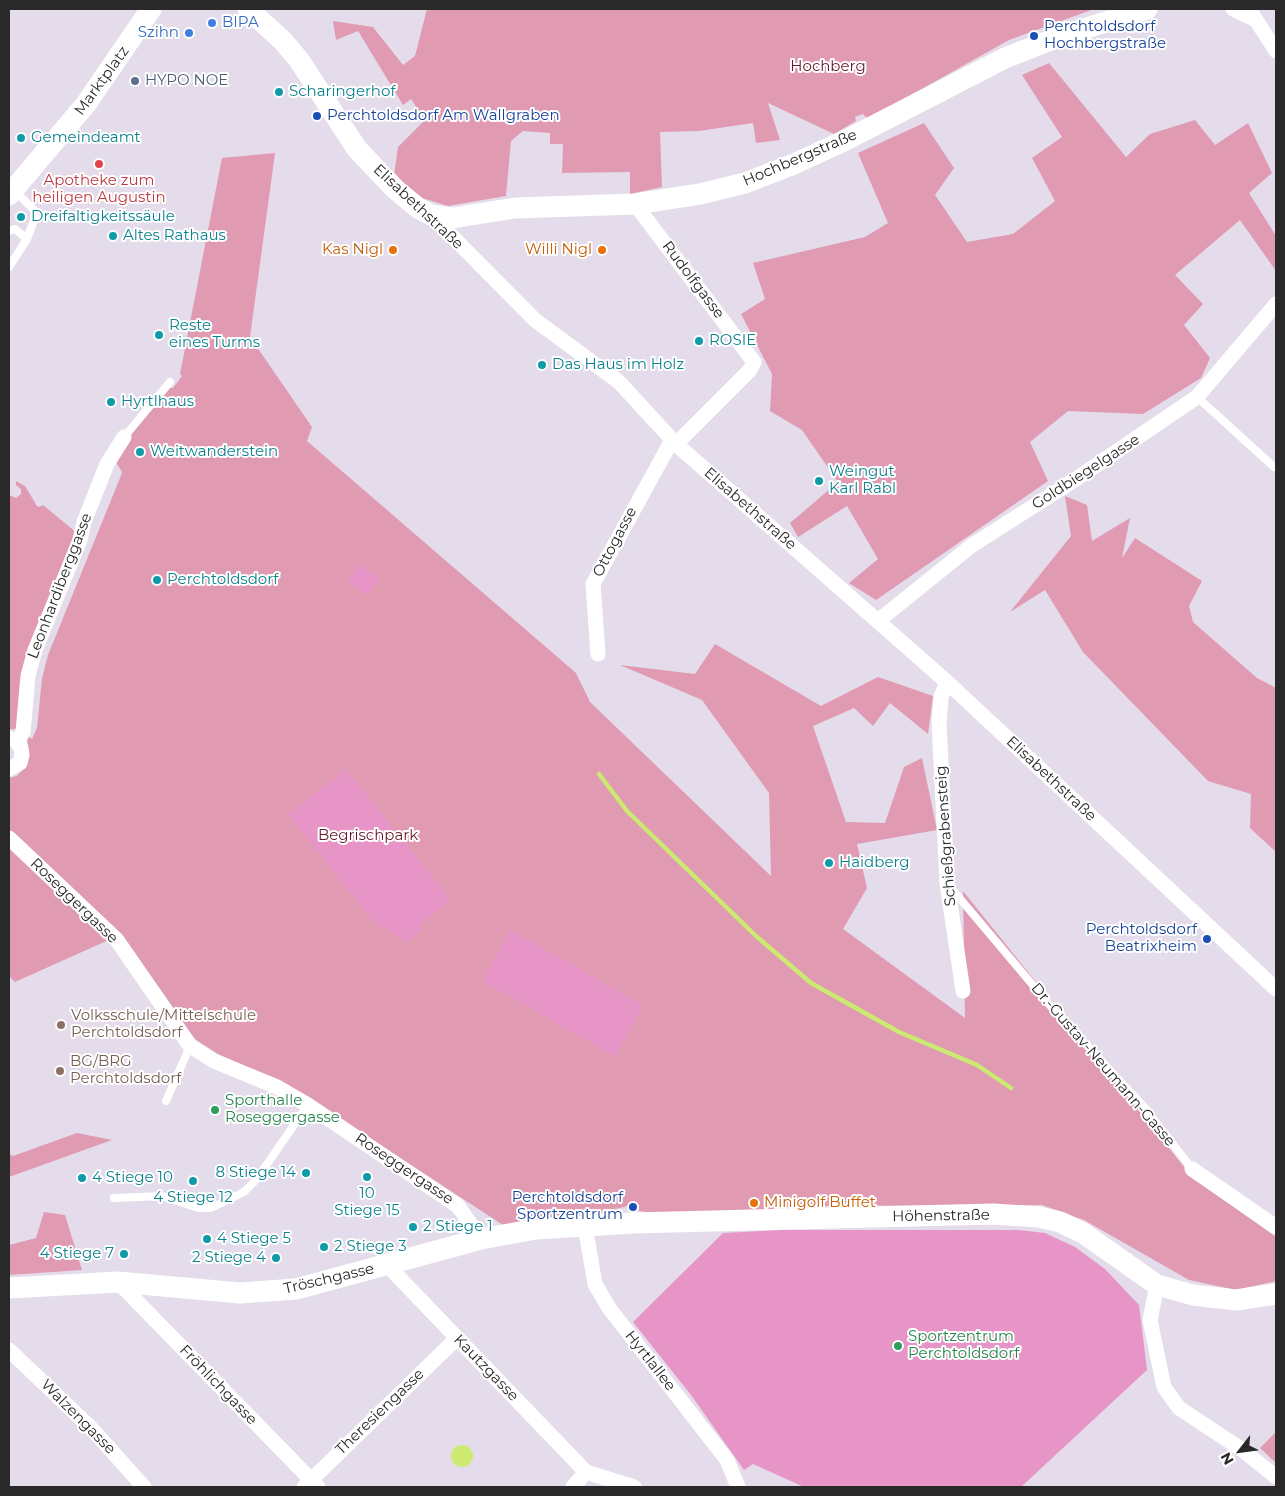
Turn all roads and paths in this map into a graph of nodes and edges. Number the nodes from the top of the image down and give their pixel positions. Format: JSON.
{"nodes":[{"id":1,"x":151,"y":9,"type":"edge"},
{"id":2,"x":248,"y":9,"type":"edge"},
{"id":3,"x":1146,"y":9,"type":"edge"},
{"id":4,"x":1233,"y":9,"type":"edge"},
{"id":5,"x":1253,"y":14,"type":"edge"},
{"id":6,"x":1272,"y":34,"type":"edge"},
{"id":7,"x":1276,"y":51,"type":"edge"},
{"id":8,"x":11,"y":193,"type":"edge"},
{"id":9,"x":635,"y":204,"type":"junction"},
{"id":10,"x":431,"y":215,"type":"junction"},
{"id":11,"x":9,"y":231,"type":"edge"},
{"id":12,"x":27,"y":239,"type":"junction"},
{"id":13,"x":9,"y":267,"type":"edge"},
{"id":14,"x":1276,"y":304,"type":"edge"},
{"id":15,"x":170,"y":382,"type":"dead end"},
{"id":16,"x":1197,"y":397,"type":"junction"},
{"id":17,"x":124,"y":437,"type":"joint"},
{"id":18,"x":674,"y":442,"type":"junction"},
{"id":19,"x":1274,"y":467,"type":"dead end"},
{"id":20,"x":878,"y":621,"type":"junction"},
{"id":21,"x":598,"y":654,"type":"dead end"},
{"id":22,"x":947,"y":682,"type":"junction"},
{"id":23,"x":13,"y":740,"type":"edge"},
{"id":24,"x":9,"y":769,"type":"edge"},
{"id":25,"x":9,"y":838,"type":"edge"},
{"id":26,"x":947,"y":883,"type":"junction"},
{"id":27,"x":1276,"y":989,"type":"edge"},
{"id":28,"x":963,"y":991,"type":"dead end"},
{"id":29,"x":190,"y":1046,"type":"junction"},
{"id":30,"x":166,"y":1101,"type":"dead end"},
{"id":31,"x":308,"y":1104,"type":"junction"},
{"id":32,"x":1192,"y":1169,"type":"joint"},
{"id":33,"x":114,"y":1198,"type":"dead end"},
{"id":34,"x":585,"y":1226,"type":"junction"},
{"id":35,"x":1276,"y":1227,"type":"edge"},
{"id":36,"x":482,"y":1239,"type":"junction"},
{"id":37,"x":387,"y":1265,"type":"junction"},
{"id":38,"x":118,"y":1282,"type":"junction"},
{"id":39,"x":1157,"y":1285,"type":"junction"},
{"id":40,"x":9,"y":1288,"type":"edge"},
{"id":41,"x":1276,"y":1294,"type":"edge"},
{"id":42,"x":457,"y":1338,"type":"junction"},
{"id":43,"x":9,"y":1350,"type":"edge"},
{"id":44,"x":586,"y":1472,"type":"junction"},
{"id":45,"x":1276,"y":1477,"type":"edge"},
{"id":46,"x":311,"y":1485,"type":"edge"},
{"id":47,"x":144,"y":1487,"type":"edge"},
{"id":48,"x":573,"y":1487,"type":"edge"},
{"id":49,"x":634,"y":1487,"type":"edge"},
{"id":50,"x":738,"y":1487,"type":"edge"}],
"edges":[{"from":1,"to":8,"type":"street","name":"Marktplatz"},
{"from":2,"to":10,"type":"street","name":"Elisabethstraße"},
{"from":3,"to":9,"type":"street","name":"Hochbergstraße"},
{"from":4,"to":5,"type":"street"},
{"from":5,"to":6,"type":"street"},
{"from":6,"to":7,"type":"street"},
{"from":8,"to":12,"type":"lane"},
{"from":9,"to":10,"type":"street","name":"Hochbergstraße"},
{"from":9,"to":18,"type":"street","name":"Rudolfgasse"},
{"from":10,"to":18,"type":"street","name":"Elisabethstraße"},
{"from":11,"to":12,"type":"lane"},
{"from":12,"to":13,"type":"lane"},
{"from":14,"to":16,"type":"street","name":"Goldbiegelgasse"},
{"from":15,"to":17,"type":"lane"},
{"from":16,"to":19,"type":"lane"},
{"from":16,"to":20,"type":"street","name":"Goldbiegelgasse"},
{"from":17,"to":23,"type":"street","name":"Leonhardiberggasse"},
{"from":18,"to":20,"type":"street","name":"Elisabethstraße"},
{"from":18,"to":21,"type":"street","name":"Ottogasse"},
{"from":20,"to":22,"type":"street","name":"Elisabethstraße"},
{"from":22,"to":26,"type":"street","name":"Schießgrabensteig"},
{"from":22,"to":27,"type":"street","name":"Elisabethstraße"},
{"from":23,"to":24,"type":"street","name":"Leonhardiberggasse"},
{"from":25,"to":29,"type":"street","name":"Roseggergasse"},
{"from":26,"to":28,"type":"street","name":"Schießgrabensteig"},
{"from":26,"to":32,"type":"lane","name":"Dr.-Gustav-Neumann-Gasse"},
{"from":29,"to":30,"type":"lane"},
{"from":29,"to":31,"type":"street","name":"Roseggergasse"},
{"from":31,"to":33,"type":"lane"},
{"from":31,"to":36,"type":"street","name":"Roseggergasse"},
{"from":32,"to":35,"type":"street","name":"Dr.-Gustav-Neumann-Gasse"},
{"from":34,"to":36,"type":"street","name":"Tröschgasse"},
{"from":34,"to":39,"type":"street","name":"Höhenstraße"},
{"from":34,"to":50,"type":"street","name":"Hyrtlallee"},
{"from":36,"to":37,"type":"street","name":"Tröschgasse"},
{"from":37,"to":38,"type":"street","name":"Tröschgasse"},
{"from":37,"to":42,"type":"street","name":"Kautzgasse"},
{"from":38,"to":40,"type":"street","name":"Tröschgasse"},
{"from":38,"to":46,"type":"street","name":"Fröhlichgasse"},
{"from":39,"to":41,"type":"street","name":"Höhenstraße"},
{"from":39,"to":45,"type":"street"},
{"from":42,"to":44,"type":"street","name":"Kautzgasse"},
{"from":42,"to":46,"type":"street","name":"Theresiengasse"},
{"from":43,"to":47,"type":"street","name":"Walzengasse"},
{"from":44,"to":48,"type":"street"},
{"from":44,"to":49,"type":"street"}]}
